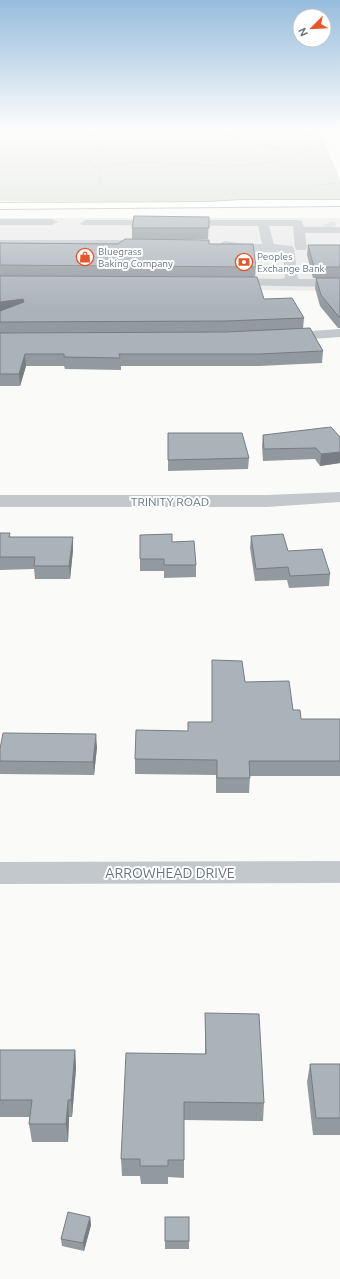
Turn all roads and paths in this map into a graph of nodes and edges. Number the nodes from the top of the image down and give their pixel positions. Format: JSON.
{"nodes":[{"id":1,"x":340,"y":203,"type":"edge"},
{"id":2,"x":0,"y":206,"type":"edge"},
{"id":3,"x":58,"y":206,"type":"junction"},
{"id":4,"x":91,"y":206,"type":"junction"},
{"id":5,"x":209,"y":206,"type":"junction"},
{"id":6,"x":340,"y":211,"type":"edge"},
{"id":7,"x":0,"y":222,"type":"edge"},
{"id":8,"x":52,"y":222,"type":"junction"},
{"id":9,"x":330,"y":222,"type":"edge"},
{"id":10,"x":116,"y":223,"type":"junction"},
{"id":11,"x":227,"y":223,"type":"junction"},
{"id":12,"x":263,"y":224,"type":"junction"},
{"id":13,"x":299,"y":227,"type":"junction"},
{"id":14,"x":0,"y":234,"type":"edge"},
{"id":15,"x":84,"y":234,"type":"junction"},
{"id":16,"x":47,"y":239,"type":"junction"},
{"id":17,"x":0,"y":243,"type":"edge"},
{"id":18,"x":115,"y":244,"type":"junction"},
{"id":19,"x":138,"y":244,"type":"edge"},
{"id":20,"x":215,"y":245,"type":"edge"},
{"id":21,"x":230,"y":245,"type":"junction"},
{"id":22,"x":269,"y":248,"type":"junction"},
{"id":23,"x":288,"y":248,"type":"junction"},
{"id":24,"x":218,"y":282,"type":"edge"},
{"id":25,"x":281,"y":283,"type":"junction"},
{"id":26,"x":340,"y":283,"type":"edge"},
{"id":27,"x":340,"y":333,"type":"edge"},
{"id":28,"x":267,"y":337,"type":"edge"},
{"id":29,"x":340,"y":497,"type":"edge"},
{"id":30,"x":0,"y":501,"type":"edge"},
{"id":31,"x":340,"y":872,"type":"edge"},
{"id":32,"x":0,"y":873,"type":"edge"}],
"edges":[{"from":1,"to":5,"type":"main road"},
{"from":2,"to":3,"type":"main road"},
{"from":3,"to":4,"type":"main road"},
{"from":3,"to":8,"type":"street"},
{"from":4,"to":5,"type":"main road"},
{"from":4,"to":15,"type":"street"},
{"from":5,"to":9,"type":"main road"},
{"from":6,"to":9,"type":"main road"},
{"from":7,"to":8,"type":"street"},
{"from":8,"to":16,"type":"street"},
{"from":9,"to":13,"type":"street"},
{"from":10,"to":11,"type":"street"},
{"from":10,"to":15,"type":"street"},
{"from":10,"to":18,"type":"street"},
{"from":11,"to":12,"type":"street"},
{"from":11,"to":21,"type":"street"},
{"from":12,"to":13,"type":"street"},
{"from":12,"to":22,"type":"street"},
{"from":13,"to":23,"type":"street"},
{"from":14,"to":16,"type":"street"},
{"from":15,"to":16,"type":"street"},
{"from":15,"to":18,"type":"street"},
{"from":16,"to":17,"type":"street"},
{"from":18,"to":19,"type":"street"},
{"from":20,"to":21,"type":"street"},
{"from":21,"to":22,"type":"street"},
{"from":22,"to":23,"type":"street"},
{"from":23,"to":25,"type":"street"},
{"from":24,"to":25,"type":"street"},
{"from":25,"to":26,"type":"street"},
{"from":27,"to":28,"type":"street"},
{"from":29,"to":30,"type":"street","name":"TRINITY ROAD"},
{"from":31,"to":32,"type":"street","name":"ARROWHEAD DRIVE"}]}
